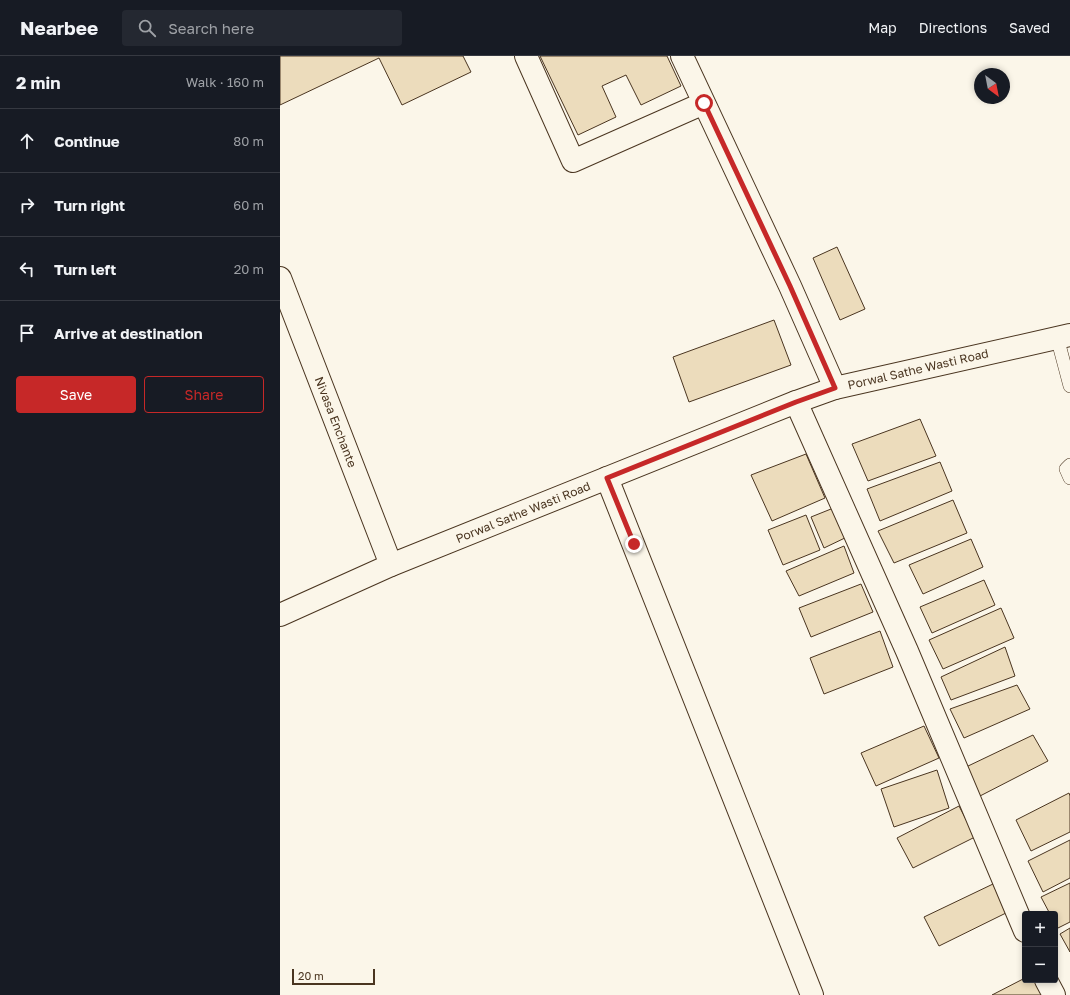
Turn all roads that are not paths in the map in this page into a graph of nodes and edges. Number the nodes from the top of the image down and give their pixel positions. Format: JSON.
{"nodes":[{"id":1,"x":526,"y":56,"type":"edge"},
{"id":2,"x":682,"y":56,"type":"edge"},
{"id":3,"x":704,"y":103,"type":"junction"},
{"id":4,"x":280,"y":278,"type":"edge"},
{"id":5,"x":1063,"y":336,"type":"edge"},
{"id":6,"x":1070,"y":386,"type":"edge"},
{"id":7,"x":835,"y":388,"type":"junction"},
{"id":8,"x":796,"y":402,"type":"junction"},
{"id":9,"x":1070,"y":465,"type":"edge"},
{"id":10,"x":607,"y":478,"type":"junction"},
{"id":11,"x":1070,"y":478,"type":"edge"},
{"id":12,"x":391,"y":565,"type":"junction"},
{"id":13,"x":280,"y":615,"type":"edge"},
{"id":14,"x":1022,"y":924,"type":"edge"},
{"id":15,"x":1048,"y":983,"type":"edge"},
{"id":16,"x":812,"y":995,"type":"edge"},
{"id":17,"x":1054,"y":995,"type":"edge"}],
"edges":[{"from":1,"to":3,"type":"street"},
{"from":2,"to":3,"type":"street"},
{"from":3,"to":7,"type":"street"},
{"from":4,"to":12,"type":"street","name":"Nivasa Enchante"},
{"from":5,"to":6,"type":"lane"},
{"from":5,"to":7,"type":"street","name":"Porwal Sathe Wasti Road"},
{"from":7,"to":8,"type":"street","name":"Porwal Sathe Wasti Road"},
{"from":8,"to":10,"type":"street","name":"Porwal Sathe Wasti Road"},
{"from":8,"to":14,"type":"street"},
{"from":9,"to":11,"type":"lane"},
{"from":10,"to":12,"type":"street","name":"Porwal Sathe Wasti Road"},
{"from":10,"to":16,"type":"street"},
{"from":12,"to":13,"type":"street","name":"Porwal Sathe Wasti Road"},
{"from":15,"to":17,"type":"street"}]}
